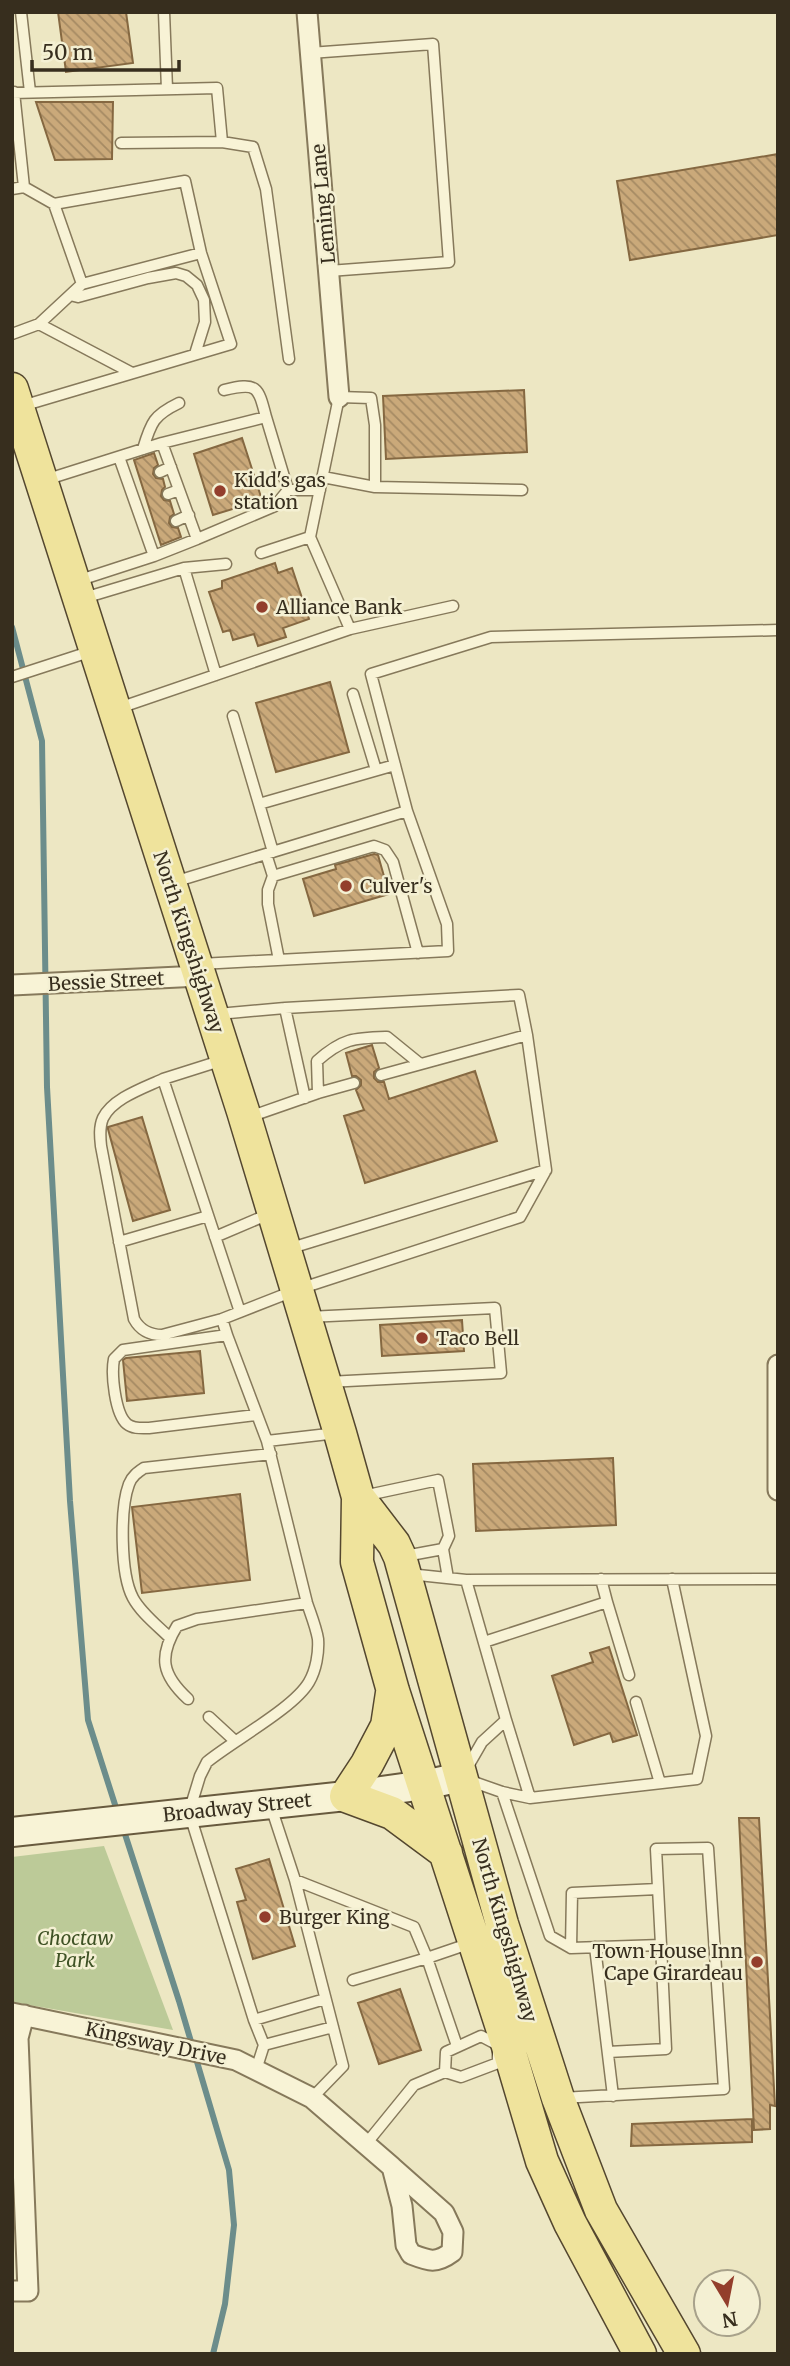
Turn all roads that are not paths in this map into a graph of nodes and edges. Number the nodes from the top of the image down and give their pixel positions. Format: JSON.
{"nodes":[{"id":1,"x":21,"y":12,"type":"edge"},
{"id":2,"x":164,"y":12,"type":"edge"},
{"id":3,"x":307,"y":12,"type":"edge"},
{"id":4,"x":310,"y":53,"type":"junction"},
{"id":5,"x":167,"y":89,"type":"junction"},
{"id":6,"x":13,"y":92,"type":"edge"},
{"id":7,"x":30,"y":92,"type":"junction"},
{"id":8,"x":222,"y":142,"type":"junction"},
{"id":9,"x":121,"y":144,"type":"dead end"},
{"id":10,"x":24,"y":187,"type":"junction"},
{"id":11,"x":12,"y":189,"type":"edge"},
{"id":12,"x":54,"y":204,"type":"junction"},
{"id":13,"x":201,"y":253,"type":"junction"},
{"id":14,"x":329,"y":271,"type":"junction"},
{"id":15,"x":82,"y":284,"type":"junction"},
{"id":16,"x":70,"y":295,"type":"junction"},
{"id":17,"x":39,"y":324,"type":"junction"},
{"id":18,"x":12,"y":334,"type":"edge"},
{"id":19,"x":195,"y":354,"type":"junction"},
{"id":20,"x":289,"y":359,"type":"dead end"},
{"id":21,"x":132,"y":373,"type":"junction"},
{"id":22,"x":224,"y":390,"type":"dead end"},
{"id":23,"x":339,"y":397,"type":"junction"},
{"id":24,"x":15,"y":398,"type":"edge"},
{"id":25,"x":179,"y":403,"type":"dead end"},
{"id":26,"x":266,"y":417,"type":"junction"},
{"id":27,"x":162,"y":443,"type":"junction"},
{"id":28,"x":143,"y":449,"type":"junction"},
{"id":29,"x":118,"y":457,"type":"junction"},
{"id":30,"x":29,"y":464,"type":"edge"},
{"id":31,"x":171,"y":467,"type":"junction"},
{"id":32,"x":160,"y":472,"type":"dead end"},
{"id":33,"x":323,"y":477,"type":"junction"},
{"id":34,"x":140,"y":479,"type":"dead end"},
{"id":35,"x":128,"y":483,"type":"junction"},
{"id":36,"x":375,"y":487,"type":"junction"},
{"id":37,"x":179,"y":490,"type":"junction"},
{"id":38,"x":288,"y":490,"type":"junction"},
{"id":39,"x":320,"y":490,"type":"junction"},
{"id":40,"x":522,"y":490,"type":"dead end"},
{"id":41,"x":168,"y":494,"type":"dead end"},
{"id":42,"x":147,"y":502,"type":"dead end"},
{"id":43,"x":136,"y":506,"type":"junction"},
{"id":44,"x":189,"y":515,"type":"junction"},
{"id":45,"x":176,"y":521,"type":"dead end"},
{"id":46,"x":310,"y":537,"type":"junction"},
{"id":47,"x":197,"y":539,"type":"junction"},
{"id":48,"x":261,"y":553,"type":"dead end"},
{"id":49,"x":154,"y":556,"type":"junction"},
{"id":50,"x":226,"y":564,"type":"dead end"},
{"id":51,"x":184,"y":568,"type":"junction"},
{"id":52,"x":77,"y":590,"type":"junction"},
{"id":53,"x":453,"y":606,"type":"dead end"},
{"id":54,"x":350,"y":629,"type":"junction"},
{"id":55,"x":778,"y":630,"type":"edge"},
{"id":56,"x":96,"y":649,"type":"junction"},
{"id":57,"x":216,"y":676,"type":"junction"},
{"id":58,"x":12,"y":677,"type":"edge"},
{"id":59,"x":353,"y":694,"type":"dead end"},
{"id":60,"x":115,"y":710,"type":"junction"},
{"id":61,"x":233,"y":716,"type":"dead end"},
{"id":62,"x":395,"y":765,"type":"junction"},
{"id":63,"x":376,"y":771,"type":"junction"},
{"id":64,"x":260,"y":803,"type":"junction"},
{"id":65,"x":407,"y":811,"type":"junction"},
{"id":66,"x":269,"y":853,"type":"junction"},
{"id":67,"x":273,"y":876,"type":"junction"},
{"id":68,"x":170,"y":883,"type":"junction"},
{"id":69,"x":418,"y":953,"type":"junction"},
{"id":70,"x":279,"y":960,"type":"junction"},
{"id":71,"x":198,"y":970,"type":"junction"},
{"id":72,"x":12,"y":985,"type":"edge"},
{"id":73,"x":285,"y":1008,"type":"junction"},
{"id":74,"x":212,"y":1015,"type":"junction"},
{"id":75,"x":527,"y":1035,"type":"junction"},
{"id":76,"x":226,"y":1059,"type":"junction"},
{"id":77,"x":419,"y":1063,"type":"junction"},
{"id":78,"x":381,"y":1075,"type":"dead end"},
{"id":79,"x":163,"y":1079,"type":"junction"},
{"id":80,"x":354,"y":1083,"type":"dead end"},
{"id":81,"x":318,"y":1093,"type":"junction"},
{"id":82,"x":304,"y":1098,"type":"junction"},
{"id":83,"x":245,"y":1119,"type":"junction"},
{"id":84,"x":546,"y":1170,"type":"junction"},
{"id":85,"x":272,"y":1213,"type":"junction"},
{"id":86,"x":208,"y":1216,"type":"junction"},
{"id":87,"x":215,"y":1237,"type":"junction"},
{"id":88,"x":119,"y":1242,"type":"junction"},
{"id":89,"x":284,"y":1251,"type":"junction"},
{"id":90,"x":300,"y":1303,"type":"junction"},
{"id":91,"x":240,"y":1312,"type":"junction"},
{"id":92,"x":222,"y":1319,"type":"junction"},
{"id":93,"x":228,"y":1335,"type":"junction"},
{"id":94,"x":778,"y":1365,"type":"edge"},
{"id":95,"x":324,"y":1382,"type":"junction"},
{"id":96,"x":256,"y":1415,"type":"junction"},
{"id":97,"x":340,"y":1433,"type":"junction"},
{"id":98,"x":267,"y":1441,"type":"junction"},
{"id":99,"x":271,"y":1454,"type":"junction"},
{"id":100,"x":778,"y":1490,"type":"edge"},
{"id":101,"x":358,"y":1497,"type":"junction"},
{"id":102,"x":443,"y":1549,"type":"junction"},
{"id":103,"x":402,"y":1565,"type":"junction"},
{"id":104,"x":448,"y":1578,"type":"junction"},
{"id":105,"x":601,"y":1579,"type":"junction"},
{"id":106,"x":672,"y":1579,"type":"junction"},
{"id":107,"x":778,"y":1579,"type":"edge"},
{"id":108,"x":466,"y":1580,"type":"junction"},
{"id":109,"x":607,"y":1602,"type":"junction"},
{"id":110,"x":307,"y":1603,"type":"junction"},
{"id":111,"x":170,"y":1638,"type":"junction"},
{"id":112,"x":484,"y":1642,"type":"junction"},
{"id":113,"x":629,"y":1675,"type":"dead end"},
{"id":114,"x":393,"y":1691,"type":"junction"},
{"id":115,"x":188,"y":1699,"type":"dead end"},
{"id":116,"x":636,"y":1702,"type":"dead end"},
{"id":117,"x":209,"y":1717,"type":"dead end"},
{"id":118,"x":506,"y":1720,"type":"junction"},
{"id":119,"x":235,"y":1741,"type":"junction"},
{"id":120,"x":461,"y":1777,"type":"junction"},
{"id":121,"x":660,"y":1783,"type":"junction"},
{"id":122,"x":424,"y":1785,"type":"junction"},
{"id":123,"x":502,"y":1793,"type":"junction"},
{"id":124,"x":346,"y":1796,"type":"junction"},
{"id":125,"x":530,"y":1798,"type":"junction"},
{"id":126,"x":270,"y":1804,"type":"junction"},
{"id":127,"x":177,"y":1813,"type":"junction"},
{"id":128,"x":12,"y":1832,"type":"edge"},
{"id":129,"x":446,"y":1853,"type":"junction"},
{"id":130,"x":295,"y":1880,"type":"junction"},
{"id":131,"x":658,"y":1889,"type":"junction"},
{"id":132,"x":474,"y":1941,"type":"junction"},
{"id":133,"x":661,"y":1945,"type":"junction"},
{"id":134,"x":595,"y":1947,"type":"junction"},
{"id":135,"x":571,"y":1948,"type":"junction"},
{"id":136,"x":427,"y":1958,"type":"junction"},
{"id":137,"x":353,"y":1980,"type":"dead end"},
{"id":138,"x":326,"y":1999,"type":"junction"},
{"id":139,"x":18,"y":2014,"type":"edge"},
{"id":140,"x":254,"y":2020,"type":"junction"},
{"id":141,"x":333,"y":2027,"type":"junction"},
{"id":142,"x":264,"y":2045,"type":"junction"},
{"id":143,"x":503,"y":2045,"type":"junction"},
{"id":144,"x":457,"y":2046,"type":"junction"},
{"id":145,"x":608,"y":2052,"type":"junction"},
{"id":146,"x":256,"y":2070,"type":"junction"},
{"id":147,"x":445,"y":2072,"type":"junction"},
{"id":148,"x":613,"y":2096,"type":"junction"},
{"id":149,"x":312,"y":2098,"type":"junction"},
{"id":150,"x":558,"y":2098,"type":"junction"},
{"id":151,"x":366,"y":2144,"type":"junction"},
{"id":152,"x":393,"y":2167,"type":"junction"},
{"id":153,"x":12,"y":2291,"type":"edge"},
{"id":154,"x":631,"y":2345,"type":"edge"},
{"id":155,"x":684,"y":2354,"type":"edge"}],
"edges":[{"from":1,"to":7,"type":"lane"},
{"from":2,"to":5,"type":"lane"},
{"from":3,"to":4,"type":"street","name":"Leming Lane"},
{"from":4,"to":14,"type":"street","name":"Leming Lane"},
{"from":4,"to":14,"type":"lane"},
{"from":5,"to":7,"type":"lane"},
{"from":5,"to":8,"type":"lane"},
{"from":6,"to":7,"type":"lane"},
{"from":6,"to":10,"type":"lane"},
{"from":8,"to":9,"type":"lane"},
{"from":8,"to":20,"type":"lane"},
{"from":10,"to":11,"type":"lane"},
{"from":10,"to":12,"type":"lane"},
{"from":12,"to":13,"type":"lane"},
{"from":12,"to":15,"type":"lane"},
{"from":13,"to":15,"type":"lane"},
{"from":13,"to":19,"type":"lane"},
{"from":14,"to":23,"type":"street","name":"Leming Lane"},
{"from":15,"to":16,"type":"lane"},
{"from":16,"to":17,"type":"lane"},
{"from":16,"to":19,"type":"lane"},
{"from":17,"to":18,"type":"lane"},
{"from":17,"to":21,"type":"lane"},
{"from":19,"to":21,"type":"lane"},
{"from":21,"to":24,"type":"lane"},
{"from":22,"to":26,"type":"lane"},
{"from":23,"to":33,"type":"lane"},
{"from":23,"to":36,"type":"lane"},
{"from":24,"to":30,"type":"main road","name":"North Kingshighway"},
{"from":25,"to":28,"type":"lane"},
{"from":26,"to":27,"type":"lane"},
{"from":26,"to":38,"type":"lane"},
{"from":27,"to":28,"type":"lane"},
{"from":27,"to":31,"type":"lane"},
{"from":28,"to":29,"type":"lane"},
{"from":29,"to":30,"type":"lane"},
{"from":29,"to":35,"type":"lane"},
{"from":30,"to":52,"type":"main road","name":"North Kingshighway"},
{"from":31,"to":32,"type":"lane"},
{"from":31,"to":37,"type":"lane"},
{"from":33,"to":36,"type":"lane"},
{"from":33,"to":39,"type":"lane"},
{"from":34,"to":35,"type":"lane"},
{"from":35,"to":43,"type":"lane"},
{"from":36,"to":40,"type":"lane"},
{"from":37,"to":41,"type":"lane"},
{"from":37,"to":44,"type":"lane"},
{"from":38,"to":39,"type":"lane"},
{"from":38,"to":47,"type":"lane"},
{"from":39,"to":46,"type":"lane"},
{"from":42,"to":43,"type":"lane"},
{"from":43,"to":49,"type":"lane"},
{"from":44,"to":45,"type":"lane"},
{"from":44,"to":47,"type":"lane"},
{"from":46,"to":48,"type":"lane"},
{"from":46,"to":54,"type":"lane"},
{"from":47,"to":49,"type":"lane"},
{"from":49,"to":52,"type":"lane"},
{"from":50,"to":51,"type":"lane"},
{"from":51,"to":52,"type":"lane"},
{"from":51,"to":57,"type":"lane"},
{"from":52,"to":56,"type":"main road","name":"North Kingshighway"},
{"from":53,"to":54,"type":"lane"},
{"from":54,"to":57,"type":"lane"},
{"from":55,"to":62,"type":"lane"},
{"from":56,"to":58,"type":"lane"},
{"from":56,"to":60,"type":"main road","name":"North Kingshighway"},
{"from":57,"to":60,"type":"lane"},
{"from":59,"to":63,"type":"lane"},
{"from":60,"to":68,"type":"main road","name":"North Kingshighway"},
{"from":61,"to":64,"type":"lane"},
{"from":62,"to":63,"type":"lane"},
{"from":62,"to":65,"type":"lane"},
{"from":63,"to":64,"type":"lane"},
{"from":64,"to":66,"type":"lane"},
{"from":65,"to":66,"type":"lane"},
{"from":65,"to":69,"type":"lane"},
{"from":66,"to":67,"type":"lane"},
{"from":66,"to":68,"type":"lane"},
{"from":67,"to":69,"type":"lane"},
{"from":67,"to":70,"type":"lane"},
{"from":68,"to":71,"type":"main road","name":"North Kingshighway"},
{"from":69,"to":70,"type":"lane"},
{"from":70,"to":71,"type":"lane"},
{"from":71,"to":72,"type":"street","name":"Bessie Street"},
{"from":71,"to":74,"type":"main road","name":"North Kingshighway"},
{"from":73,"to":74,"type":"lane"},
{"from":73,"to":75,"type":"lane"},
{"from":73,"to":82,"type":"lane"},
{"from":74,"to":76,"type":"main road","name":"North Kingshighway"},
{"from":75,"to":77,"type":"lane"},
{"from":75,"to":84,"type":"lane"},
{"from":76,"to":79,"type":"lane"},
{"from":76,"to":83,"type":"main road","name":"North Kingshighway"},
{"from":77,"to":78,"type":"lane"},
{"from":77,"to":81,"type":"lane"},
{"from":79,"to":86,"type":"lane"},
{"from":79,"to":88,"type":"lane"},
{"from":80,"to":81,"type":"lane"},
{"from":81,"to":82,"type":"lane"},
{"from":82,"to":83,"type":"lane"},
{"from":83,"to":85,"type":"main road","name":"North Kingshighway"},
{"from":84,"to":89,"type":"lane"},
{"from":84,"to":90,"type":"lane"},
{"from":85,"to":87,"type":"lane"},
{"from":85,"to":89,"type":"main road","name":"North Kingshighway"},
{"from":86,"to":87,"type":"lane"},
{"from":86,"to":88,"type":"lane"},
{"from":87,"to":91,"type":"lane"},
{"from":88,"to":92,"type":"lane"},
{"from":89,"to":90,"type":"main road","name":"North Kingshighway"},
{"from":90,"to":91,"type":"lane"},
{"from":90,"to":95,"type":"main road","name":"North Kingshighway"},
{"from":90,"to":95,"type":"lane"},
{"from":91,"to":92,"type":"lane"},
{"from":92,"to":93,"type":"lane"},
{"from":93,"to":96,"type":"lane"},
{"from":93,"to":96,"type":"lane"},
{"from":94,"to":100,"type":"street"},
{"from":95,"to":97,"type":"main road","name":"North Kingshighway"},
{"from":96,"to":98,"type":"lane"},
{"from":97,"to":98,"type":"lane"},
{"from":97,"to":101,"type":"main road","name":"North Kingshighway"},
{"from":98,"to":99,"type":"lane"},
{"from":99,"to":110,"type":"lane"},
{"from":99,"to":111,"type":"lane"},
{"from":101,"to":102,"type":"lane"},
{"from":101,"to":103,"type":"main road","name":"North Kingshighway"},
{"from":101,"to":114,"type":"main road","name":"North Kingshighway"},
{"from":102,"to":103,"type":"lane"},
{"from":102,"to":104,"type":"lane"},
{"from":103,"to":104,"type":"lane"},
{"from":103,"to":120,"type":"main road","name":"North Kingshighway"},
{"from":104,"to":108,"type":"lane"},
{"from":105,"to":106,"type":"lane"},
{"from":105,"to":108,"type":"lane"},
{"from":105,"to":109,"type":"lane"},
{"from":106,"to":107,"type":"lane"},
{"from":106,"to":121,"type":"lane"},
{"from":108,"to":112,"type":"lane"},
{"from":109,"to":112,"type":"lane"},
{"from":109,"to":113,"type":"lane"},
{"from":110,"to":111,"type":"lane"},
{"from":110,"to":119,"type":"lane"},
{"from":111,"to":115,"type":"lane"},
{"from":112,"to":118,"type":"lane"},
{"from":114,"to":122,"type":"main road","name":"North Kingshighway"},
{"from":114,"to":124,"type":"main road"},
{"from":116,"to":121,"type":"lane"},
{"from":117,"to":119,"type":"lane"},
{"from":118,"to":120,"type":"lane"},
{"from":118,"to":125,"type":"lane"},
{"from":119,"to":127,"type":"lane"},
{"from":120,"to":122,"type":"main road","name":"Broadway Street"},
{"from":120,"to":123,"type":"lane"},
{"from":120,"to":150,"type":"main road","name":"North Kingshighway"},
{"from":121,"to":125,"type":"lane"},
{"from":122,"to":124,"type":"main road","name":"Broadway Street"},
{"from":122,"to":129,"type":"main road","name":"North Kingshighway"},
{"from":123,"to":125,"type":"lane"},
{"from":123,"to":135,"type":"lane"},
{"from":124,"to":126,"type":"main road","name":"Broadway Street"},
{"from":124,"to":129,"type":"main road"},
{"from":126,"to":127,"type":"main road","name":"Broadway Street"},
{"from":126,"to":130,"type":"lane"},
{"from":127,"to":128,"type":"main road","name":"Broadway Street"},
{"from":127,"to":140,"type":"lane"},
{"from":129,"to":132,"type":"main road","name":"North Kingshighway"},
{"from":130,"to":136,"type":"lane"},
{"from":130,"to":138,"type":"lane"},
{"from":131,"to":133,"type":"lane"},
{"from":131,"to":135,"type":"lane"},
{"from":131,"to":148,"type":"lane"},
{"from":132,"to":136,"type":"lane"},
{"from":132,"to":143,"type":"main road","name":"North Kingshighway"},
{"from":133,"to":134,"type":"lane"},
{"from":133,"to":145,"type":"lane"},
{"from":134,"to":135,"type":"lane"},
{"from":134,"to":145,"type":"lane"},
{"from":136,"to":137,"type":"lane"},
{"from":136,"to":144,"type":"lane"},
{"from":138,"to":140,"type":"lane"},
{"from":138,"to":141,"type":"lane"},
{"from":139,"to":146,"type":"street","name":"Kingsway Drive"},
{"from":139,"to":153,"type":"street"},
{"from":140,"to":142,"type":"lane"},
{"from":141,"to":142,"type":"lane"},
{"from":141,"to":149,"type":"lane"},
{"from":142,"to":146,"type":"lane"},
{"from":143,"to":144,"type":"lane"},
{"from":143,"to":147,"type":"lane"},
{"from":143,"to":154,"type":"main road","name":"North Kingshighway"},
{"from":144,"to":147,"type":"lane"},
{"from":145,"to":148,"type":"lane"},
{"from":146,"to":149,"type":"street","name":"Kingsway Drive"},
{"from":147,"to":151,"type":"lane"},
{"from":148,"to":150,"type":"lane"},
{"from":149,"to":151,"type":"street","name":"Kingsway Drive"},
{"from":150,"to":155,"type":"main road","name":"North Kingshighway"},
{"from":151,"to":152,"type":"street","name":"Kingsway Drive"},
{"from":152,"to":152,"type":"street","name":"Kingsway Drive"}]}
